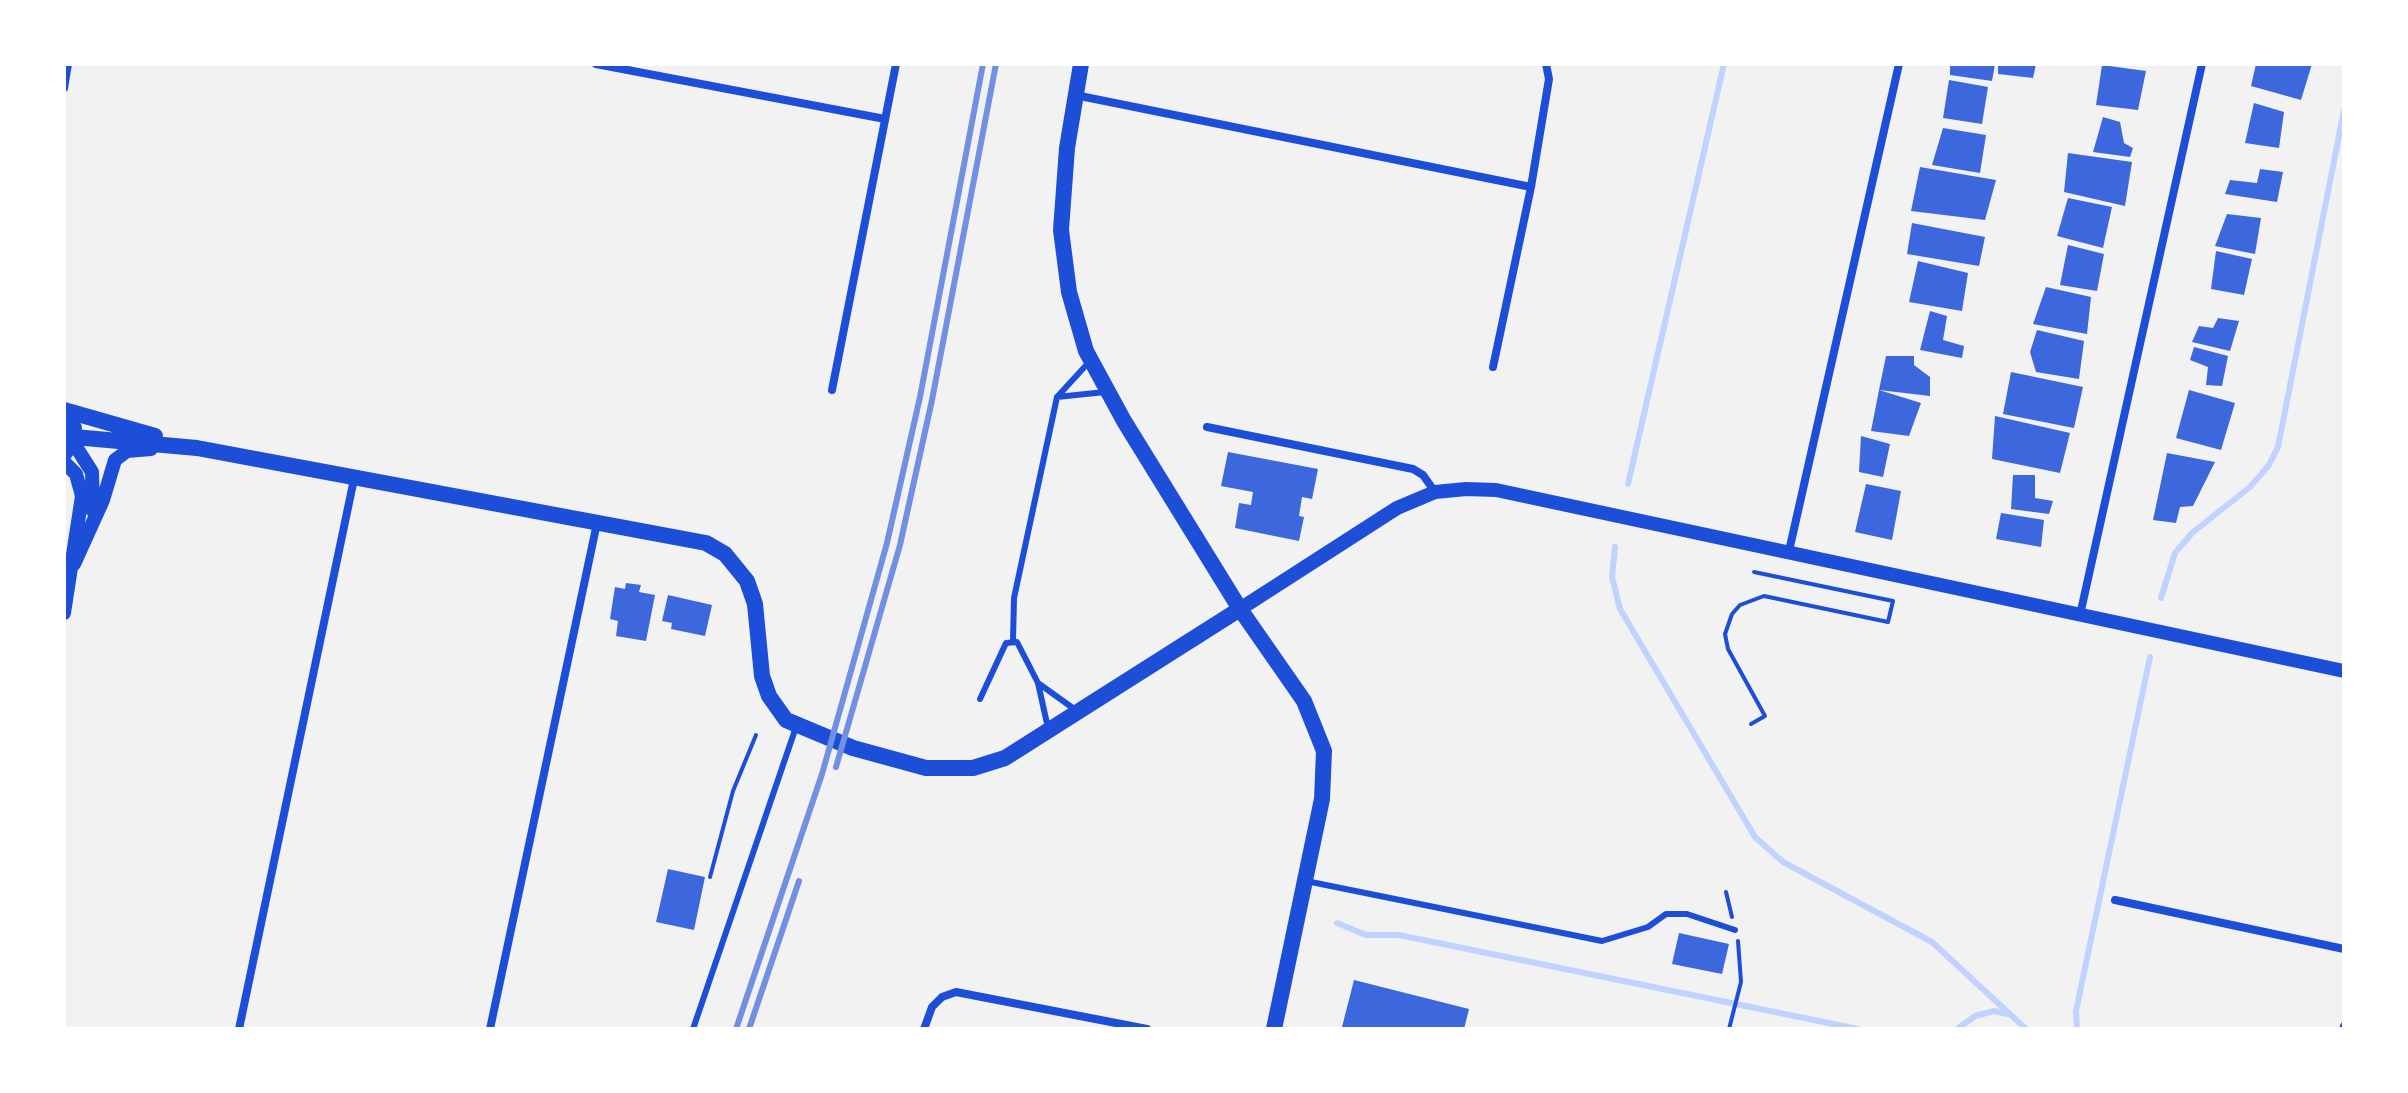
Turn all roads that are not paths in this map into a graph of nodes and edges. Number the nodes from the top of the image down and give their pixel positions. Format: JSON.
{"nodes":[{"id":1,"x":68,"y":64,"type":"edge"},
{"id":2,"x":596,"y":64,"type":"edge"},
{"id":3,"x":896,"y":64,"type":"edge"},
{"id":4,"x":1081,"y":64,"type":"edge"},
{"id":5,"x":1546,"y":64,"type":"edge"},
{"id":6,"x":1899,"y":64,"type":"edge"},
{"id":7,"x":2202,"y":64,"type":"edge"},
{"id":8,"x":64,"y":88,"type":"edge"},
{"id":9,"x":1075,"y":95,"type":"junction"},
{"id":10,"x":885,"y":119,"type":"junction"},
{"id":11,"x":1531,"y":187,"type":"junction"},
{"id":12,"x":1090,"y":361,"type":"junction"},
{"id":13,"x":1493,"y":367,"type":"dead end"},
{"id":14,"x":832,"y":390,"type":"dead end"},
{"id":15,"x":1107,"y":392,"type":"junction"},
{"id":16,"x":1057,"y":397,"type":"junction"},
{"id":17,"x":64,"y":411,"type":"edge"},
{"id":18,"x":1207,"y":427,"type":"dead end"},
{"id":19,"x":71,"y":445,"type":"edge"},
{"id":20,"x":197,"y":448,"type":"junction"},
{"id":21,"x":64,"y":462,"type":"edge"},
{"id":22,"x":354,"y":479,"type":"junction"},
{"id":23,"x":1435,"y":492,"type":"junction"},
{"id":24,"x":597,"y":523,"type":"junction"},
{"id":25,"x":1789,"y":551,"type":"junction"},
{"id":26,"x":74,"y":564,"type":"junction"},
{"id":27,"x":1240,"y":609,"type":"junction"},
{"id":28,"x":64,"y":613,"type":"edge"},
{"id":29,"x":2080,"y":615,"type":"junction"},
{"id":30,"x":1013,"y":640,"type":"junction"},
{"id":31,"x":2344,"y":671,"type":"edge"},
{"id":32,"x":1038,"y":683,"type":"junction"},
{"id":33,"x":980,"y":699,"type":"dead end"},
{"id":34,"x":1079,"y":713,"type":"junction"},
{"id":35,"x":796,"y":727,"type":"junction"},
{"id":36,"x":1049,"y":731,"type":"junction"},
{"id":37,"x":1306,"y":881,"type":"junction"},
{"id":38,"x":2115,"y":900,"type":"dead end"},
{"id":39,"x":1735,"y":930,"type":"dead end"},
{"id":40,"x":2344,"y":949,"type":"edge"},
{"id":41,"x":239,"y":1029,"type":"edge"},
{"id":42,"x":490,"y":1029,"type":"edge"},
{"id":43,"x":693,"y":1029,"type":"edge"},
{"id":44,"x":924,"y":1029,"type":"edge"},
{"id":45,"x":1147,"y":1029,"type":"edge"},
{"id":46,"x":1274,"y":1029,"type":"edge"}],
"edges":[{"from":1,"to":8,"type":"street"},
{"from":2,"to":10,"type":"street"},
{"from":3,"to":10,"type":"street"},
{"from":4,"to":9,"type":"main road"},
{"from":5,"to":11,"type":"street"},
{"from":6,"to":25,"type":"street"},
{"from":7,"to":29,"type":"street"},
{"from":9,"to":11,"type":"street"},
{"from":9,"to":12,"type":"main road"},
{"from":10,"to":14,"type":"street"},
{"from":11,"to":13,"type":"street"},
{"from":12,"to":15,"type":"main road"},
{"from":12,"to":16,"type":"lane"},
{"from":15,"to":16,"type":"lane"},
{"from":15,"to":27,"type":"main road"},
{"from":16,"to":30,"type":"lane"},
{"from":17,"to":19,"type":"main road"},
{"from":17,"to":20,"type":"main road"},
{"from":18,"to":23,"type":"street"},
{"from":19,"to":20,"type":"main road"},
{"from":19,"to":26,"type":"street"},
{"from":20,"to":22,"type":"main road"},
{"from":20,"to":26,"type":"street"},
{"from":21,"to":26,"type":"street"},
{"from":22,"to":24,"type":"main road"},
{"from":22,"to":41,"type":"street"},
{"from":23,"to":25,"type":"street"},
{"from":23,"to":27,"type":"street"},
{"from":24,"to":35,"type":"main road"},
{"from":24,"to":42,"type":"street"},
{"from":25,"to":29,"type":"street"},
{"from":26,"to":28,"type":"street"},
{"from":27,"to":34,"type":"main road"},
{"from":27,"to":37,"type":"main road"},
{"from":29,"to":31,"type":"street"},
{"from":30,"to":32,"type":"lane"},
{"from":30,"to":33,"type":"lane"},
{"from":32,"to":34,"type":"lane"},
{"from":32,"to":36,"type":"lane"},
{"from":34,"to":36,"type":"main road"},
{"from":35,"to":36,"type":"main road"},
{"from":35,"to":43,"type":"lane"},
{"from":37,"to":39,"type":"lane"},
{"from":37,"to":46,"type":"main road"},
{"from":38,"to":40,"type":"street"},
{"from":44,"to":45,"type":"street"}]}
